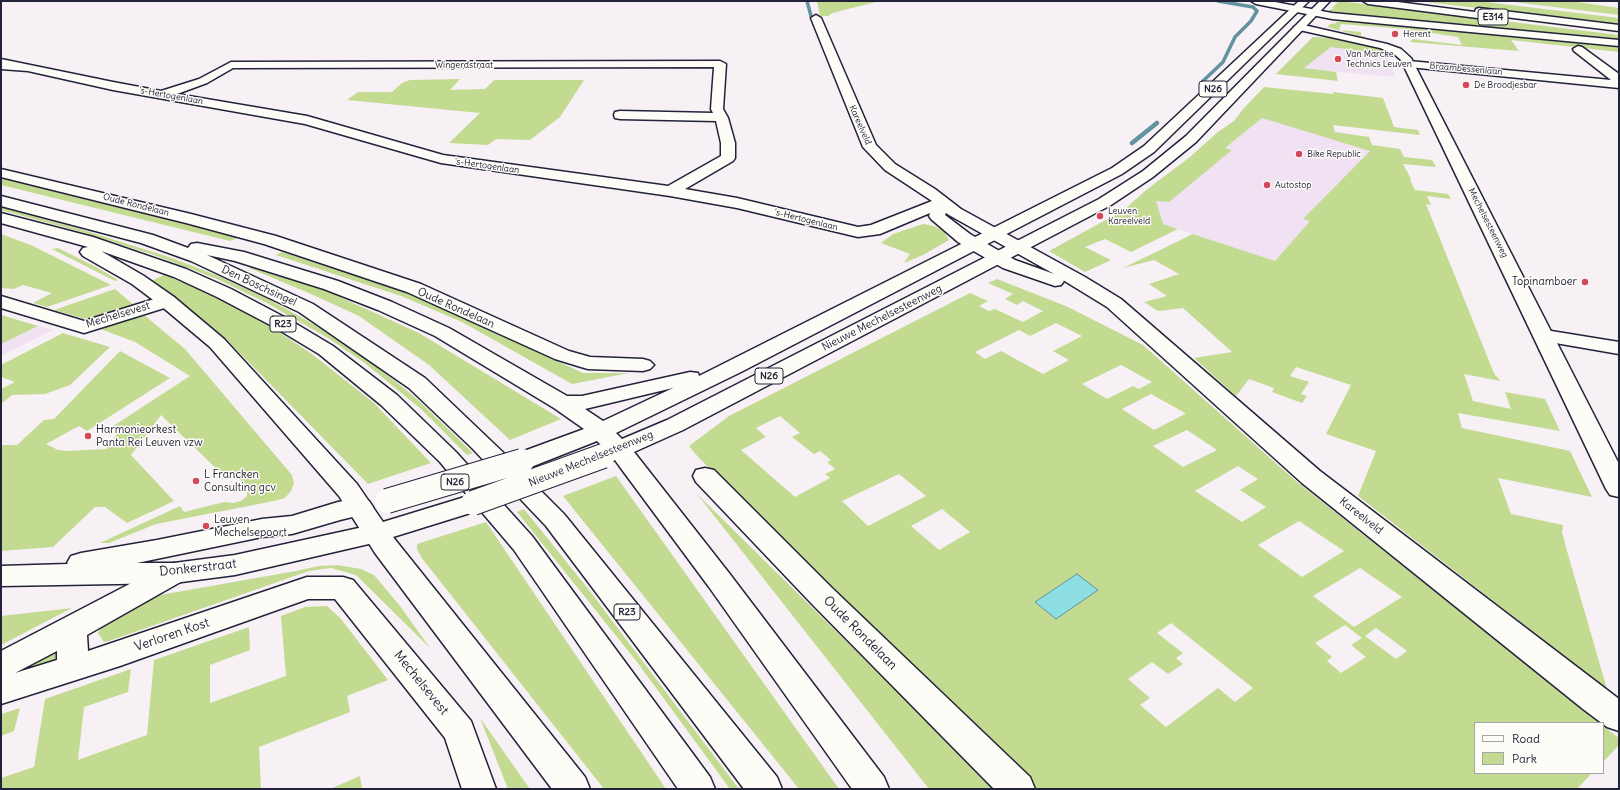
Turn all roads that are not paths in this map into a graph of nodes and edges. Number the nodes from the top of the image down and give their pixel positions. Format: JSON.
{"nodes":[{"id":1,"x":1249,"y":1,"type":"edge"},
{"id":2,"x":1256,"y":1,"type":"edge"},
{"id":3,"x":1368,"y":1,"type":"edge"},
{"id":4,"x":1396,"y":1,"type":"edge"},
{"id":5,"x":1324,"y":2,"type":"edge"},
{"id":6,"x":1314,"y":12,"type":"junction"},
{"id":7,"x":1300,"y":14,"type":"edge"},
{"id":8,"x":816,"y":18,"type":"dead end"},
{"id":9,"x":1352,"y":18,"type":"junction"},
{"id":10,"x":1282,"y":23,"type":"junction"},
{"id":11,"x":1619,"y":28,"type":"edge"},
{"id":12,"x":1619,"y":32,"type":"edge"},
{"id":13,"x":1619,"y":43,"type":"edge"},
{"id":14,"x":1578,"y":49,"type":"dead end"},
{"id":15,"x":1,"y":62,"type":"edge"},
{"id":16,"x":1409,"y":64,"type":"junction"},
{"id":17,"x":1,"y":66,"type":"edge"},
{"id":18,"x":28,"y":68,"type":"junction"},
{"id":19,"x":1619,"y":80,"type":"edge"},
{"id":20,"x":1619,"y":84,"type":"edge"},
{"id":21,"x":161,"y":95,"type":"junction"},
{"id":22,"x":620,"y":115,"type":"dead end"},
{"id":23,"x":721,"y":117,"type":"junction"},
{"id":24,"x":1,"y":173,"type":"edge"},
{"id":25,"x":670,"y":191,"type":"junction"},
{"id":26,"x":1,"y":201,"type":"edge"},
{"id":27,"x":943,"y":202,"type":"junction"},
{"id":28,"x":1,"y":218,"type":"edge"},
{"id":29,"x":851,"y":231,"type":"junction"},
{"id":30,"x":994,"y":234,"type":"junction"},
{"id":31,"x":147,"y":239,"type":"junction"},
{"id":32,"x":270,"y":240,"type":"junction"},
{"id":33,"x":87,"y":241,"type":"junction"},
{"id":34,"x":882,"y":241,"type":"dead end"},
{"id":35,"x":974,"y":244,"type":"junction"},
{"id":36,"x":1018,"y":247,"type":"junction"},
{"id":37,"x":238,"y":256,"type":"junction"},
{"id":38,"x":998,"y":258,"type":"junction"},
{"id":39,"x":167,"y":301,"type":"junction"},
{"id":40,"x":1,"y":302,"type":"edge"},
{"id":41,"x":1114,"y":303,"type":"junction"},
{"id":42,"x":1545,"y":336,"type":"junction"},
{"id":43,"x":1619,"y":348,"type":"edge"},
{"id":44,"x":643,"y":365,"type":"dead end"},
{"id":45,"x":734,"y":368,"type":"junction"},
{"id":46,"x":562,"y":403,"type":"junction"},
{"id":47,"x":592,"y":434,"type":"junction"},
{"id":48,"x":611,"y":453,"type":"junction"},
{"id":49,"x":705,"y":476,"type":"dead end"},
{"id":50,"x":1619,"y":489,"type":"edge"},
{"id":51,"x":360,"y":507,"type":"junction"},
{"id":52,"x":292,"y":525,"type":"junction"},
{"id":53,"x":390,"y":529,"type":"junction"},
{"id":54,"x":174,"y":573,"type":"junction"},
{"id":55,"x":9,"y":575,"type":"edge"},
{"id":56,"x":343,"y":588,"type":"joint"},
{"id":57,"x":72,"y":629,"type":"junction"},
{"id":58,"x":1,"y":666,"type":"edge"},
{"id":59,"x":73,"y":669,"type":"junction"},
{"id":60,"x":1,"y":691,"type":"edge"},
{"id":61,"x":1619,"y":717,"type":"edge"},
{"id":62,"x":479,"y":789,"type":"edge"},
{"id":63,"x":573,"y":789,"type":"edge"},
{"id":64,"x":698,"y":789,"type":"edge"},
{"id":65,"x":765,"y":789,"type":"edge"},
{"id":66,"x":872,"y":789,"type":"edge"},
{"id":67,"x":1018,"y":789,"type":"edge"}],
"edges":[{"from":1,"to":7,"type":"main road"},
{"from":2,"to":7,"type":"main road"},
{"from":3,"to":12,"type":"main road","number":"E314"},
{"from":4,"to":11,"type":"main road","number":"E314"},
{"from":5,"to":6,"type":"main road","name":"Nieuwe Mechelsesteenweg","number":"N26"},
{"from":6,"to":7,"type":"main road","name":"Nieuwe Mechelsesteenweg","number":"N26"},
{"from":6,"to":7,"type":"main road"},
{"from":6,"to":9,"type":"main road"},
{"from":7,"to":9,"type":"main road"},
{"from":7,"to":10,"type":"main road"},
{"from":7,"to":10,"type":"main road","name":"Nieuwe Mechelsesteenweg","number":"N26"},
{"from":7,"to":16,"type":"main road","name":"Mechelsesteenweg"},
{"from":7,"to":36,"type":"main road","name":"Nieuwe Mechelsesteenweg","number":"N26"},
{"from":8,"to":27,"type":"main road","name":"Kareelveld"},
{"from":9,"to":13,"type":"main road"},
{"from":10,"to":30,"type":"main road","name":"Nieuwe Mechelsesteenweg","number":"N26"},
{"from":14,"to":19,"type":"main road"},
{"from":15,"to":18,"type":"main road","name":"'s-Hertogenlaan"},
{"from":16,"to":20,"type":"main road","name":"Braambessenlaan"},
{"from":16,"to":42,"type":"main road","name":"Mechelsesteenweg"},
{"from":17,"to":18,"type":"main road","name":"'s-Hertogenlaan"},
{"from":18,"to":21,"type":"main road","name":"'s-Hertogenlaan"},
{"from":21,"to":23,"type":"main road","name":"Wingerdstraat"},
{"from":21,"to":25,"type":"main road","name":"'s-Hertogenlaan"},
{"from":22,"to":23,"type":"main road"},
{"from":23,"to":25,"type":"main road","name":"Wingerdstraat"},
{"from":24,"to":32,"type":"main road","name":"Oude Rondelaan"},
{"from":25,"to":29,"type":"main road","name":"'s-Hertogenlaan"},
{"from":26,"to":31,"type":"main road","name":"Den Boschsingel","number":"R23"},
{"from":27,"to":29,"type":"main road","name":"'s-Hertogenlaan"},
{"from":27,"to":30,"type":"main road","name":"Kareelveld"},
{"from":27,"to":35,"type":"main road","name":"Kareelveld"},
{"from":28,"to":33,"type":"main road","name":"Den Boschsingel","number":"R23"},
{"from":29,"to":34,"type":"main road","name":"'s-Hertogenlaan"},
{"from":30,"to":35,"type":"main road","name":"Nieuwe Mechelsesteenweg","number":"N26"},
{"from":30,"to":36,"type":"main road","name":"Kareelveld"},
{"from":31,"to":37,"type":"main road"},
{"from":31,"to":65,"type":"main road","name":"Den Boschsingel","number":"R23"},
{"from":32,"to":37,"type":"main road"},
{"from":32,"to":44,"type":"main road","name":"Oude Rondelaan"},
{"from":33,"to":39,"type":"main road"},
{"from":33,"to":64,"type":"main road","name":"Den Boschsingel","number":"R23"},
{"from":35,"to":38,"type":"main road","name":"Kareelveld"},
{"from":35,"to":45,"type":"main road","name":"Nieuwe Mechelsesteenweg","number":"N26"},
{"from":36,"to":38,"type":"main road","name":"Nieuwe Mechelsesteenweg","number":"N26"},
{"from":36,"to":41,"type":"main road","name":"Kareelveld"},
{"from":37,"to":46,"type":"main road"},
{"from":38,"to":41,"type":"main road","name":"Kareelveld"},
{"from":38,"to":48,"type":"main road","name":"Nieuwe Mechelsesteenweg","number":"N26"},
{"from":39,"to":40,"type":"main road","name":"Mechelsevest"},
{"from":39,"to":51,"type":"main road"},
{"from":41,"to":61,"type":"main road","name":"Kareelveld"},
{"from":42,"to":43,"type":"main road"},
{"from":42,"to":50,"type":"main road","name":"Mechelsesteenweg"},
{"from":45,"to":46,"type":"main road"},
{"from":45,"to":47,"type":"main road","name":"Nieuwe Mechelsesteenweg","number":"N26"},
{"from":46,"to":47,"type":"main road"},
{"from":47,"to":48,"type":"main road"},
{"from":47,"to":51,"type":"main road","name":"Nieuwe Mechelsesteenweg","number":"N26","bridge":true},
{"from":48,"to":53,"type":"main road","name":"Nieuwe Mechelsesteenweg","number":"N26","bridge":true},
{"from":48,"to":66,"type":"main road"},
{"from":49,"to":67,"type":"main road","name":"Oude Rondelaan"},
{"from":51,"to":52,"type":"main road","name":"Donkerstraat"},
{"from":51,"to":53,"type":"main road"},
{"from":52,"to":54,"type":"main road"},
{"from":52,"to":55,"type":"main road","name":"Donkerstraat"},
{"from":53,"to":54,"type":"main road","name":"Donkerstraat"},
{"from":53,"to":63,"type":"main road"},
{"from":54,"to":55,"type":"main road","name":"Donkerstraat"},
{"from":54,"to":57,"type":"main road"},
{"from":56,"to":59,"type":"main road","name":"Verloren Kost"},
{"from":56,"to":62,"type":"main road","name":"Mechelsevest"},
{"from":57,"to":58,"type":"main road"},
{"from":57,"to":59,"type":"main road"},
{"from":59,"to":60,"type":"main road","name":"Verloren Kost"}]}
